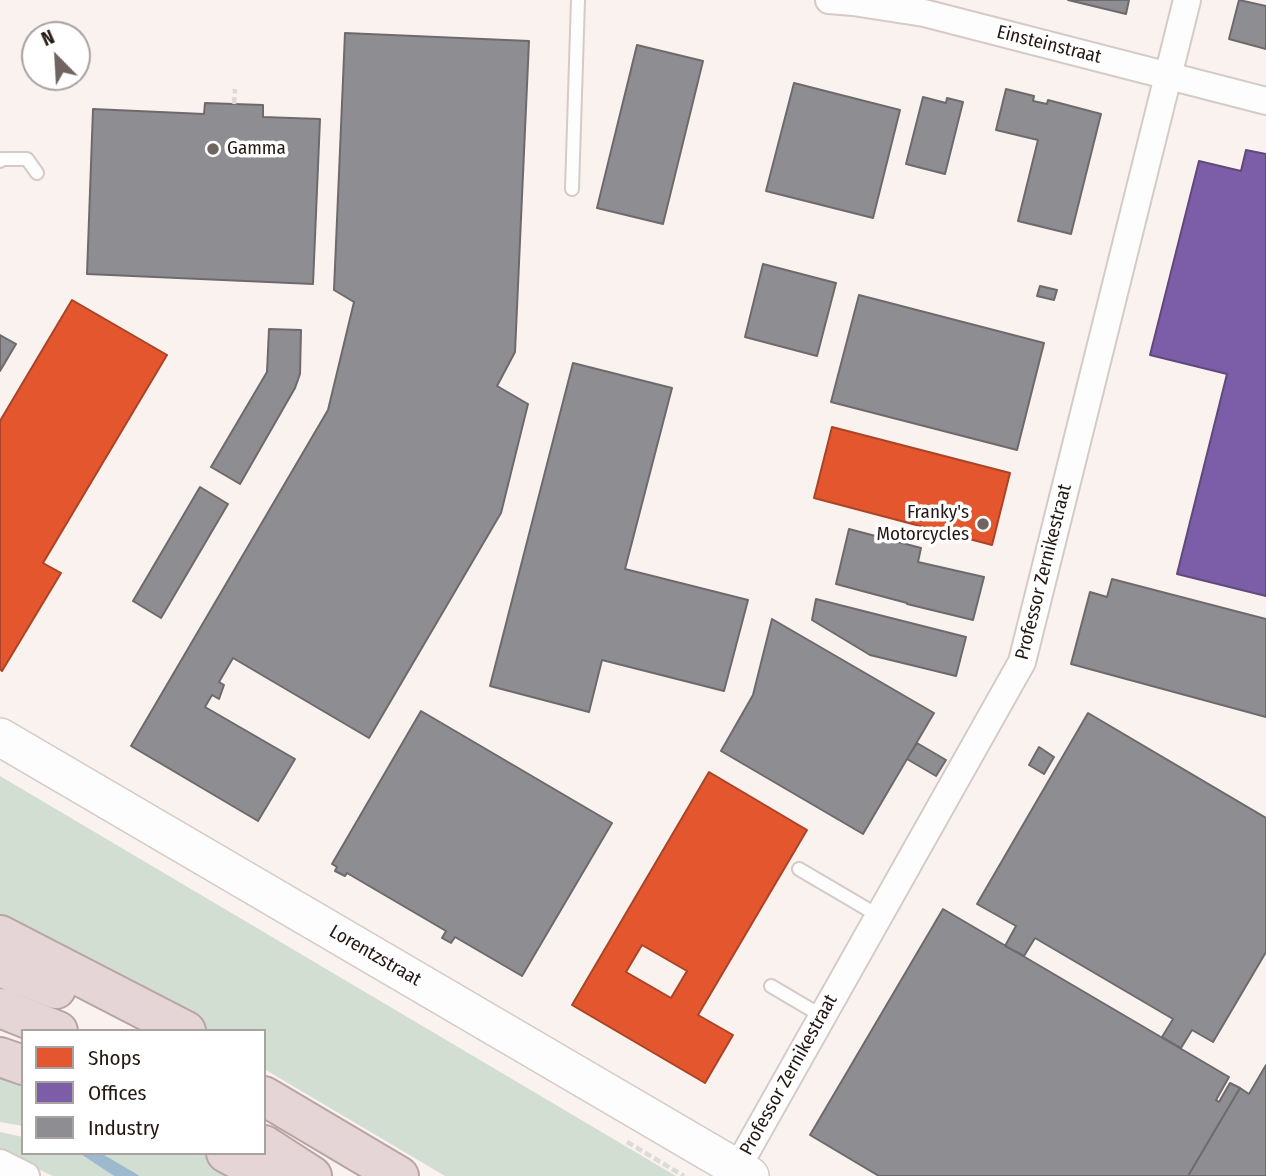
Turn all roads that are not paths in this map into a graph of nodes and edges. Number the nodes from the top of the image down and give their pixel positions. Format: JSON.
{"nodes":[{"id":1,"x":578,"y":0,"type":"edge"},
{"id":2,"x":829,"y":0,"type":"edge"},
{"id":3,"x":1187,"y":0,"type":"edge"},
{"id":4,"x":1168,"y":75,"type":"junction"},
{"id":5,"x":1266,"y":101,"type":"edge"},
{"id":6,"x":0,"y":161,"type":"edge"},
{"id":7,"x":37,"y":173,"type":"dead end"},
{"id":8,"x":572,"y":189,"type":"dead end"},
{"id":9,"x":0,"y":737,"type":"edge"},
{"id":10,"x":799,"y":869,"type":"dead end"},
{"id":11,"x":879,"y":916,"type":"junction"},
{"id":12,"x":0,"y":935,"type":"edge"},
{"id":13,"x":0,"y":967,"type":"edge"},
{"id":14,"x":771,"y":986,"type":"dead end"},
{"id":15,"x":0,"y":1008,"type":"edge"},
{"id":16,"x":822,"y":1017,"type":"junction"},
{"id":17,"x":53,"y":1029,"type":"edge"},
{"id":18,"x":135,"y":1029,"type":"edge"},
{"id":19,"x":182,"y":1029,"type":"edge"},
{"id":20,"x":0,"y":1057,"type":"edge"},
{"id":21,"x":21,"y":1064,"type":"edge"},
{"id":22,"x":273,"y":1099,"type":"edge"},
{"id":23,"x":266,"y":1146,"type":"edge"},
{"id":24,"x":230,"y":1155,"type":"edge"},
{"id":25,"x":0,"y":1163,"type":"edge"},
{"id":26,"x":744,"y":1172,"type":"edge"},
{"id":27,"x":26,"y":1176,"type":"edge"},
{"id":28,"x":269,"y":1176,"type":"edge"},
{"id":29,"x":312,"y":1176,"type":"edge"},
{"id":30,"x":399,"y":1176,"type":"edge"}],
"edges":[{"from":1,"to":8,"type":"lane"},
{"from":2,"to":4,"type":"street","name":"Einsteinstraat"},
{"from":3,"to":4,"type":"street","name":"Professor Zernikestraat"},
{"from":4,"to":5,"type":"street","name":"Einsteinstraat"},
{"from":4,"to":11,"type":"street","name":"Professor Zernikestraat"},
{"from":6,"to":7,"type":"lane"},
{"from":9,"to":26,"type":"street","name":"Lorentzstraat"},
{"from":10,"to":11,"type":"lane"},
{"from":11,"to":16,"type":"street","name":"Professor Zernikestraat"},
{"from":12,"to":19,"type":"highway"},
{"from":13,"to":18,"type":"highway"},
{"from":14,"to":16,"type":"lane"},
{"from":15,"to":17,"type":"highway"},
{"from":16,"to":26,"type":"street","name":"Professor Zernikestraat"},
{"from":20,"to":21,"type":"highway"},
{"from":22,"to":30,"type":"highway"},
{"from":23,"to":29,"type":"highway"},
{"from":24,"to":28,"type":"highway"},
{"from":25,"to":27,"type":"street"}]}
